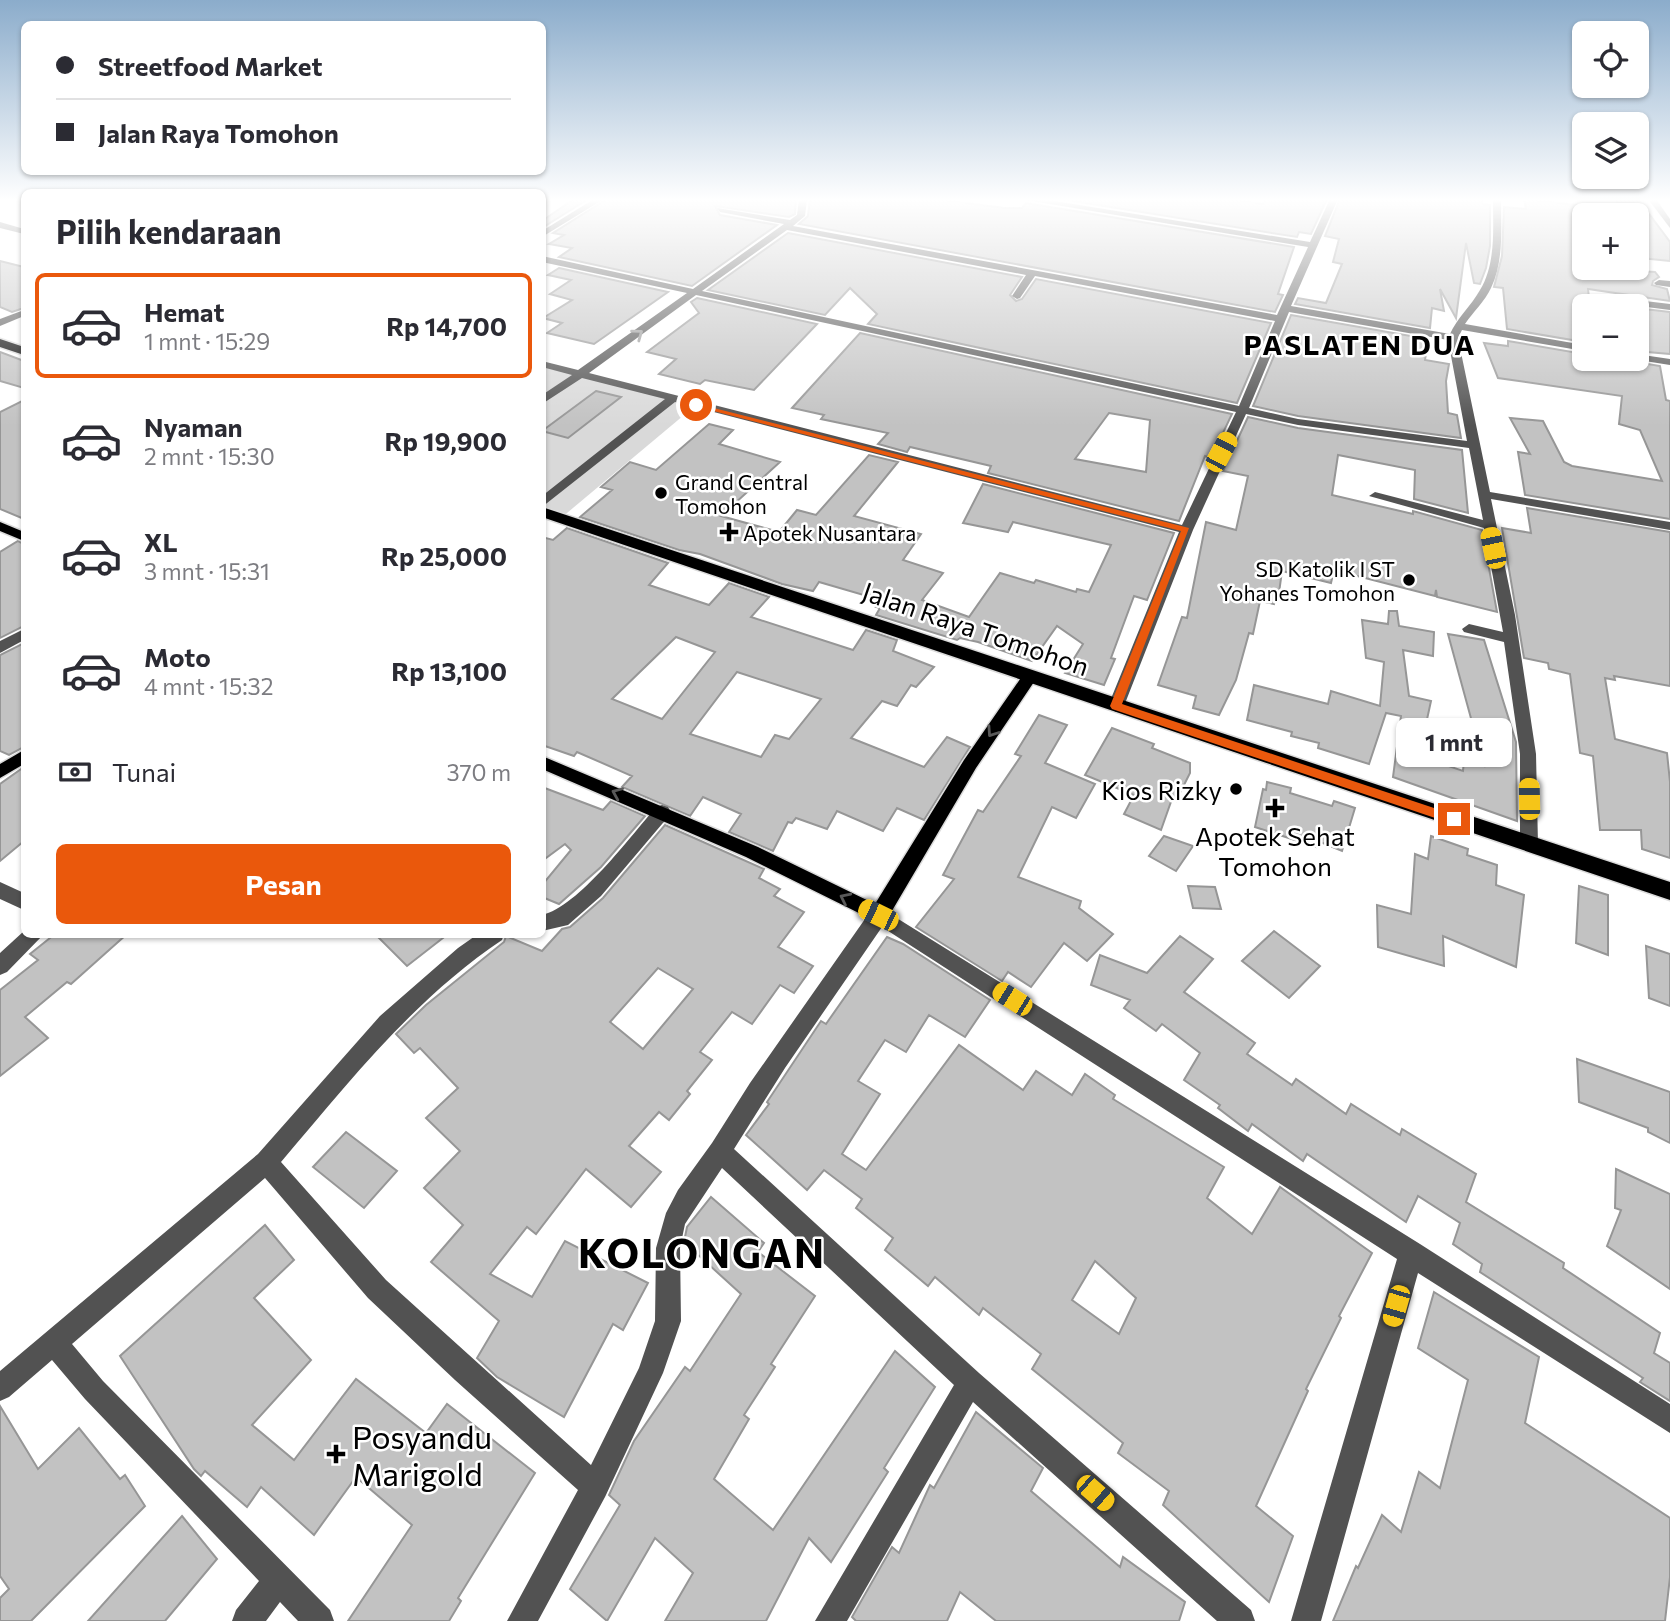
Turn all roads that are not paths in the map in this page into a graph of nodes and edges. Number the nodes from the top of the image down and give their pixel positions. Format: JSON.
{"nodes":[{"id":1,"x":615,"y":275,"type":"edge"},
{"id":2,"x":720,"y":275,"type":"edge"},
{"id":3,"x":1031,"y":275,"type":"edge"},
{"id":4,"x":1042,"y":275,"type":"edge"},
{"id":5,"x":1300,"y":275,"type":"edge"},
{"id":6,"x":1490,"y":275,"type":"edge"},
{"id":7,"x":1659,"y":283,"type":"dead end"},
{"id":8,"x":1670,"y":284,"type":"edge"},
{"id":9,"x":696,"y":292,"type":"junction"},
{"id":10,"x":1017,"y":296,"type":"dead end"},
{"id":11,"x":1649,"y":304,"type":"edge"},
{"id":12,"x":1670,"y":307,"type":"edge"},
{"id":13,"x":21,"y":314,"type":"edge"},
{"id":14,"x":1283,"y":314,"type":"junction"},
{"id":15,"x":0,"y":323,"type":"edge"},
{"id":16,"x":1456,"y":332,"type":"junction"},
{"id":17,"x":0,"y":343,"type":"edge"},
{"id":18,"x":1572,"y":346,"type":"edge"},
{"id":19,"x":21,"y":350,"type":"edge"},
{"id":20,"x":1649,"y":359,"type":"edge"},
{"id":21,"x":1670,"y":362,"type":"edge"},
{"id":22,"x":546,"y":365,"type":"edge"},
{"id":23,"x":582,"y":374,"type":"junction"},
{"id":24,"x":546,"y":398,"type":"edge"},
{"id":25,"x":672,"y":399,"type":"junction"},
{"id":26,"x":1243,"y":410,"type":"junction"},
{"id":27,"x":1474,"y":445,"type":"junction"},
{"id":28,"x":1482,"y":494,"type":"junction"},
{"id":29,"x":1376,"y":496,"type":"dead end"},
{"id":30,"x":546,"y":500,"type":"edge"},
{"id":31,"x":546,"y":513,"type":"edge"},
{"id":32,"x":1489,"y":525,"type":"junction"},
{"id":33,"x":0,"y":526,"type":"edge"},
{"id":34,"x":1670,"y":526,"type":"edge"},
{"id":35,"x":1186,"y":530,"type":"junction"},
{"id":36,"x":21,"y":536,"type":"edge"},
{"id":37,"x":1469,"y":629,"type":"dead end"},
{"id":38,"x":21,"y":636,"type":"edge"},
{"id":39,"x":1511,"y":639,"type":"junction"},
{"id":40,"x":0,"y":648,"type":"edge"},
{"id":41,"x":1030,"y":676,"type":"junction"},
{"id":42,"x":1116,"y":706,"type":"junction"},
{"id":43,"x":21,"y":758,"type":"edge"},
{"id":44,"x":546,"y":764,"type":"edge"},
{"id":45,"x":0,"y":772,"type":"edge"},
{"id":46,"x":662,"y":812,"type":"junction"},
{"id":47,"x":1529,"y":844,"type":"junction"},
{"id":48,"x":0,"y":890,"type":"edge"},
{"id":49,"x":1670,"y":891,"type":"edge"},
{"id":50,"x":21,"y":900,"type":"edge"},
{"id":51,"x":878,"y":915,"type":"junction"},
{"id":52,"x":546,"y":922,"type":"edge"},
{"id":53,"x":30,"y":938,"type":"edge"},
{"id":54,"x":489,"y":938,"type":"edge"},
{"id":55,"x":0,"y":967,"type":"edge"},
{"id":56,"x":720,"y":1151,"type":"junction"},
{"id":57,"x":266,"y":1162,"type":"junction"},
{"id":58,"x":1411,"y":1254,"type":"junction"},
{"id":59,"x":54,"y":1342,"type":"junction"},
{"id":60,"x":970,"y":1382,"type":"junction"},
{"id":61,"x":0,"y":1388,"type":"edge"},
{"id":62,"x":1670,"y":1420,"type":"edge"},
{"id":63,"x":595,"y":1487,"type":"junction"},
{"id":64,"x":278,"y":1580,"type":"junction"},
{"id":65,"x":247,"y":1621,"type":"edge"},
{"id":66,"x":319,"y":1621,"type":"edge"},
{"id":67,"x":522,"y":1621,"type":"edge"},
{"id":68,"x":830,"y":1621,"type":"edge"},
{"id":69,"x":1240,"y":1621,"type":"edge"},
{"id":70,"x":1306,"y":1621,"type":"edge"}],
"edges":[{"from":1,"to":9,"type":"street"},
{"from":2,"to":9,"type":"street"},
{"from":3,"to":10,"type":"street"},
{"from":4,"to":14,"type":"street"},
{"from":5,"to":14,"type":"street"},
{"from":6,"to":16,"type":"street"},
{"from":7,"to":8,"type":"street"},
{"from":23,"to":9,"type":"street","one_way":true},
{"from":9,"to":26,"type":"street"},
{"from":11,"to":12,"type":"street"},
{"from":13,"to":15,"type":"street"},
{"from":14,"to":16,"type":"street"},
{"from":14,"to":26,"type":"street"},
{"from":16,"to":18,"type":"street"},
{"from":16,"to":27,"type":"street"},
{"from":17,"to":19,"type":"highway"},
{"from":20,"to":21,"type":"street"},
{"from":22,"to":23,"type":"street"},
{"from":23,"to":24,"type":"street"},
{"from":23,"to":25,"type":"street"},
{"from":25,"to":30,"type":"street"},
{"from":25,"to":35,"type":"street"},
{"from":26,"to":27,"type":"street"},
{"from":26,"to":35,"type":"street"},
{"from":27,"to":28,"type":"street"},
{"from":28,"to":32,"type":"street"},
{"from":28,"to":34,"type":"street"},
{"from":29,"to":32,"type":"street"},
{"from":31,"to":41,"type":"highway","name":"Jalan Raya Tomohon"},
{"from":32,"to":39,"type":"street"},
{"from":33,"to":36,"type":"main road"},
{"from":35,"to":42,"type":"street"},
{"from":37,"to":39,"type":"street"},
{"from":38,"to":40,"type":"street"},
{"from":39,"to":47,"type":"street"},
{"from":41,"to":42,"type":"highway","name":"Jalan Raya Tomohon"},
{"from":41,"to":51,"type":"main road","one_way":true},
{"from":42,"to":47,"type":"highway","name":"Jalan Raya Tomohon"},
{"from":43,"to":45,"type":"main road"},
{"from":46,"to":44,"type":"main road","one_way":true},
{"from":51,"to":46,"type":"main road","one_way":true},
{"from":46,"to":52,"type":"street"},
{"from":47,"to":49,"type":"highway","name":"Jalan Raya Tomohon"},
{"from":48,"to":50,"type":"street"},
{"from":51,"to":56,"type":"street"},
{"from":51,"to":58,"type":"street"},
{"from":53,"to":55,"type":"street"},
{"from":54,"to":57,"type":"street"},
{"from":56,"to":60,"type":"street"},
{"from":56,"to":63,"type":"street"},
{"from":57,"to":59,"type":"street"},
{"from":57,"to":63,"type":"street"},
{"from":58,"to":62,"type":"street"},
{"from":58,"to":70,"type":"street"},
{"from":59,"to":61,"type":"street"},
{"from":59,"to":64,"type":"street"},
{"from":60,"to":68,"type":"street"},
{"from":60,"to":69,"type":"street"},
{"from":63,"to":67,"type":"street"},
{"from":64,"to":65,"type":"street"},
{"from":64,"to":66,"type":"street"}]}
